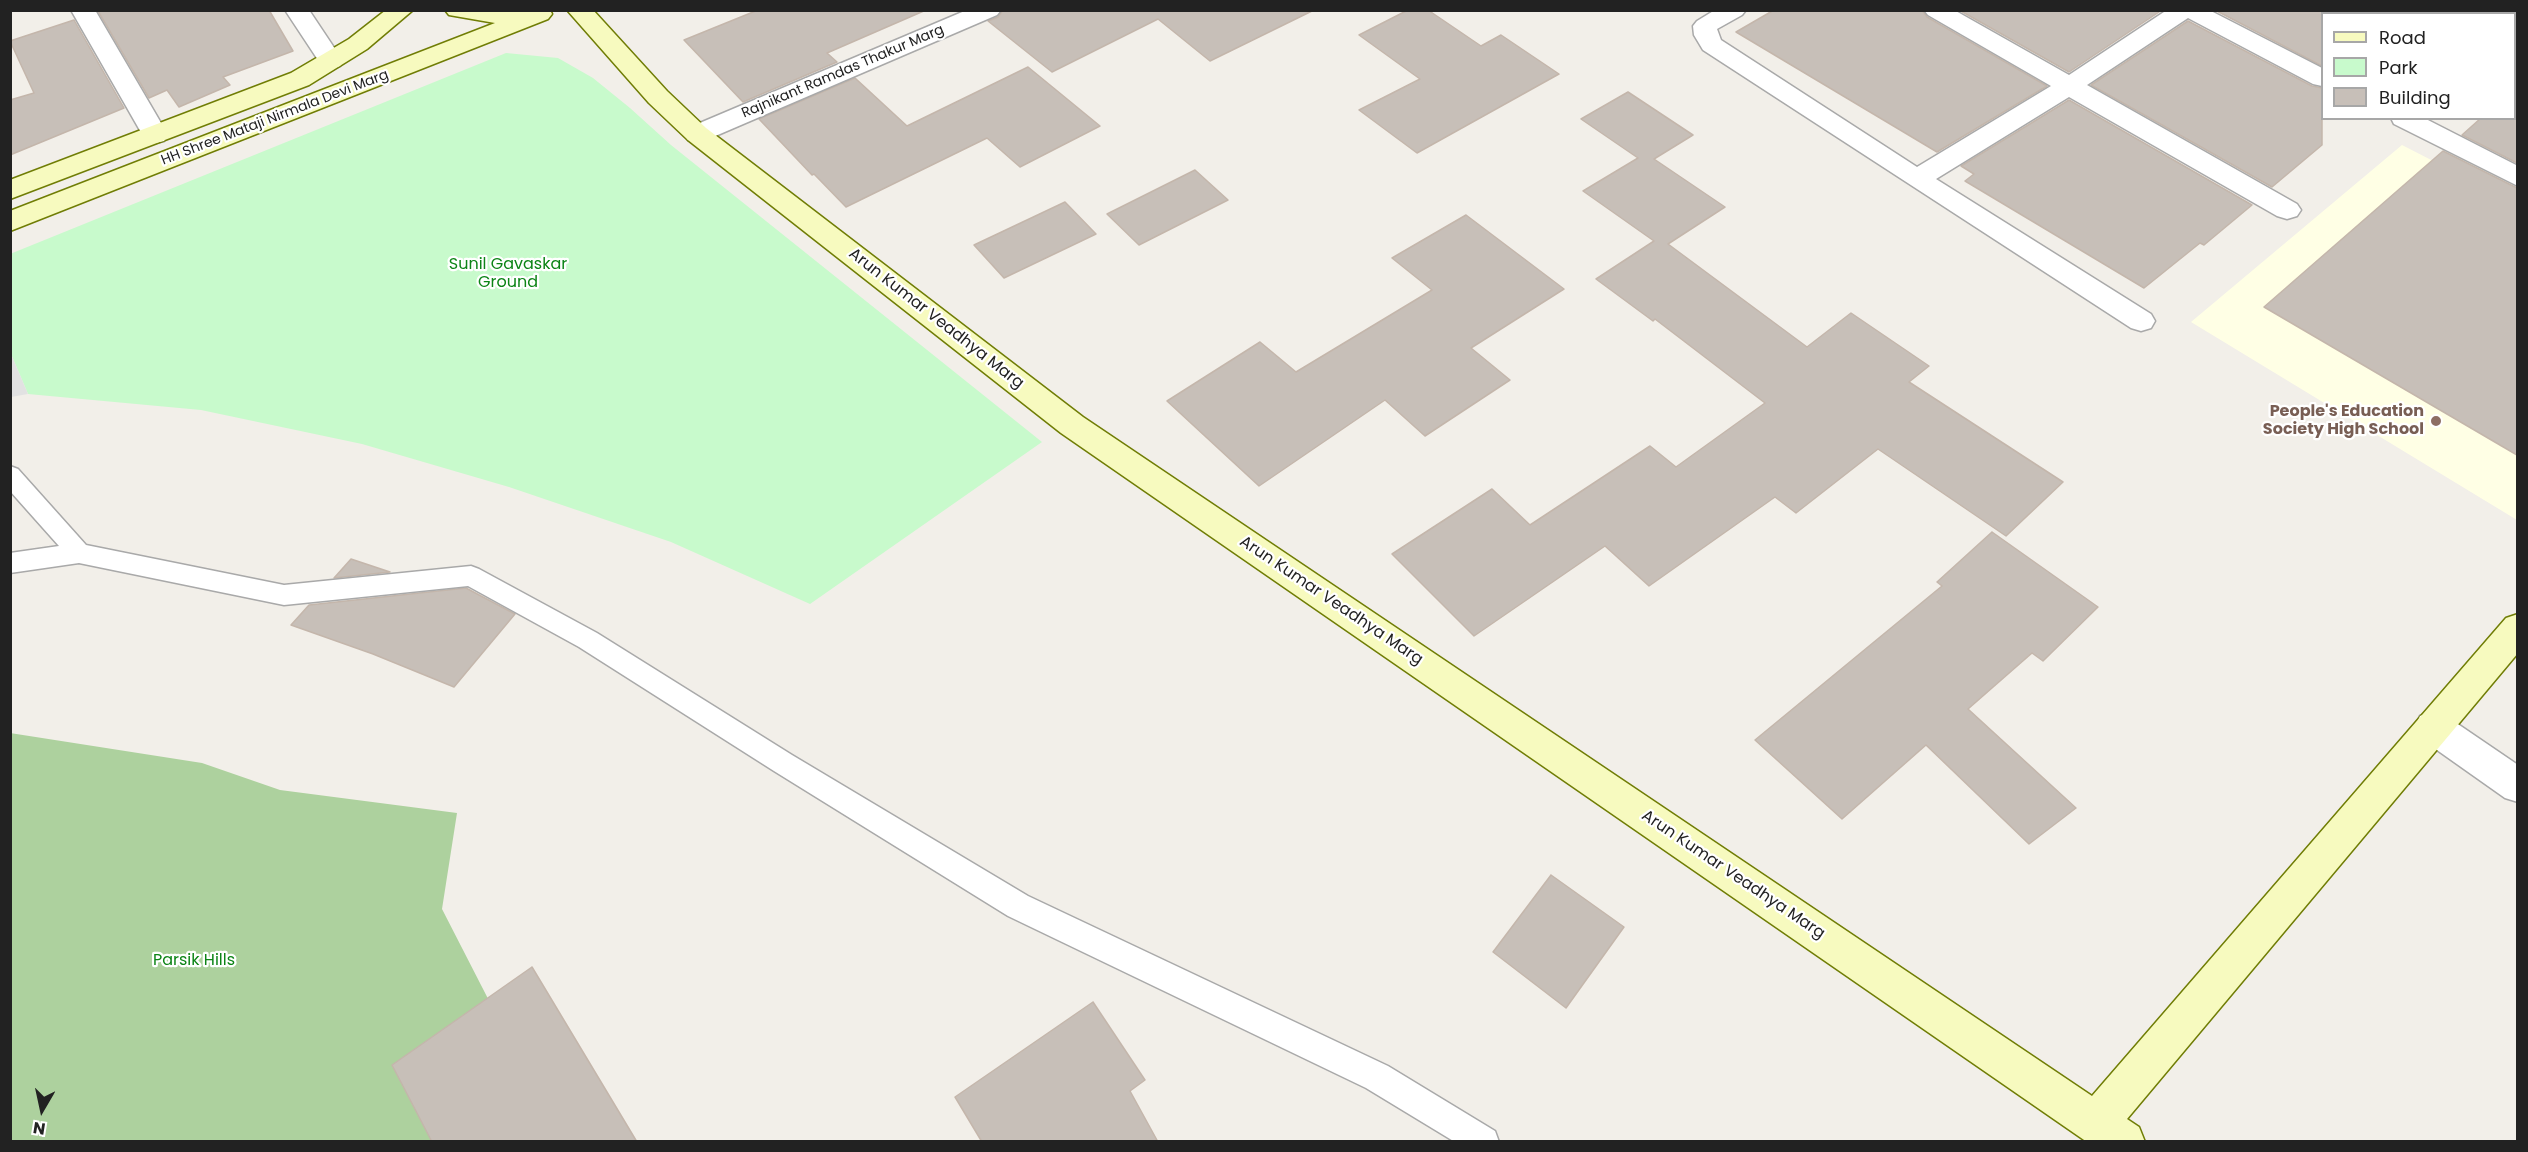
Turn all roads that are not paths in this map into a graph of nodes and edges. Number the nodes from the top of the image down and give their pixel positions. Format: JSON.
{"nodes":[{"id":1,"x":84,"y":10,"type":"edge"},
{"id":2,"x":297,"y":10,"type":"edge"},
{"id":3,"x":401,"y":10,"type":"edge"},
{"id":4,"x":457,"y":10,"type":"edge"},
{"id":5,"x":579,"y":10,"type":"edge"},
{"id":6,"x":988,"y":10,"type":"edge"},
{"id":7,"x":1734,"y":10,"type":"edge"},
{"id":8,"x":1936,"y":10,"type":"edge"},
{"id":9,"x":2184,"y":10,"type":"edge"},
{"id":10,"x":2190,"y":10,"type":"edge"},
{"id":11,"x":549,"y":12,"type":"edge"},
{"id":12,"x":331,"y":61,"type":"junction"},
{"id":13,"x":2321,"y":77,"type":"edge"},
{"id":14,"x":2069,"y":86,"type":"junction"},
{"id":15,"x":2407,"y":120,"type":"edge"},
{"id":16,"x":697,"y":134,"type":"junction"},
{"id":17,"x":155,"y":135,"type":"junction"},
{"id":18,"x":2517,"y":177,"type":"edge"},
{"id":19,"x":1917,"y":179,"type":"junction"},
{"id":20,"x":10,"y":190,"type":"edge"},
{"id":21,"x":2287,"y":210,"type":"dead end"},
{"id":22,"x":10,"y":222,"type":"edge"},
{"id":23,"x":2141,"y":321,"type":"dead end"},
{"id":24,"x":10,"y":475,"type":"edge"},
{"id":25,"x":79,"y":553,"type":"junction"},
{"id":26,"x":10,"y":563,"type":"edge"},
{"id":27,"x":2517,"y":628,"type":"edge"},
{"id":28,"x":2433,"y":727,"type":"junction"},
{"id":29,"x":2517,"y":786,"type":"edge"},
{"id":30,"x":2101,"y":1135,"type":"edge"},
{"id":31,"x":1484,"y":1142,"type":"edge"}],
"edges":[{"from":1,"to":17,"type":"street"},
{"from":2,"to":12,"type":"street"},
{"from":3,"to":12,"type":"street","name":"HH Shree Mataji Nirmala Devi Marg"},
{"from":4,"to":11,"type":"street"},
{"from":5,"to":16,"type":"street","name":"Arun Kumar Veadhya Marg"},
{"from":6,"to":16,"type":"street","name":"Rajnikant Ramdas Thakur Marg"},
{"from":7,"to":19,"type":"street"},
{"from":8,"to":14,"type":"street"},
{"from":9,"to":14,"type":"street"},
{"from":10,"to":13,"type":"street"},
{"from":11,"to":22,"type":"street","name":"HH Shree Mataji Nirmala Devi Marg"},
{"from":12,"to":17,"type":"street","name":"HH Shree Mataji Nirmala Devi Marg"},
{"from":14,"to":19,"type":"street"},
{"from":14,"to":21,"type":"street"},
{"from":15,"to":18,"type":"street"},
{"from":16,"to":30,"type":"street","name":"Arun Kumar Veadhya Marg"},
{"from":17,"to":20,"type":"street","name":"HH Shree Mataji Nirmala Devi Marg"},
{"from":19,"to":23,"type":"street"},
{"from":24,"to":25,"type":"lane"},
{"from":25,"to":26,"type":"lane"},
{"from":25,"to":31,"type":"lane"},
{"from":27,"to":28,"type":"street"},
{"from":28,"to":29,"type":"street"},
{"from":28,"to":30,"type":"street"}]}
